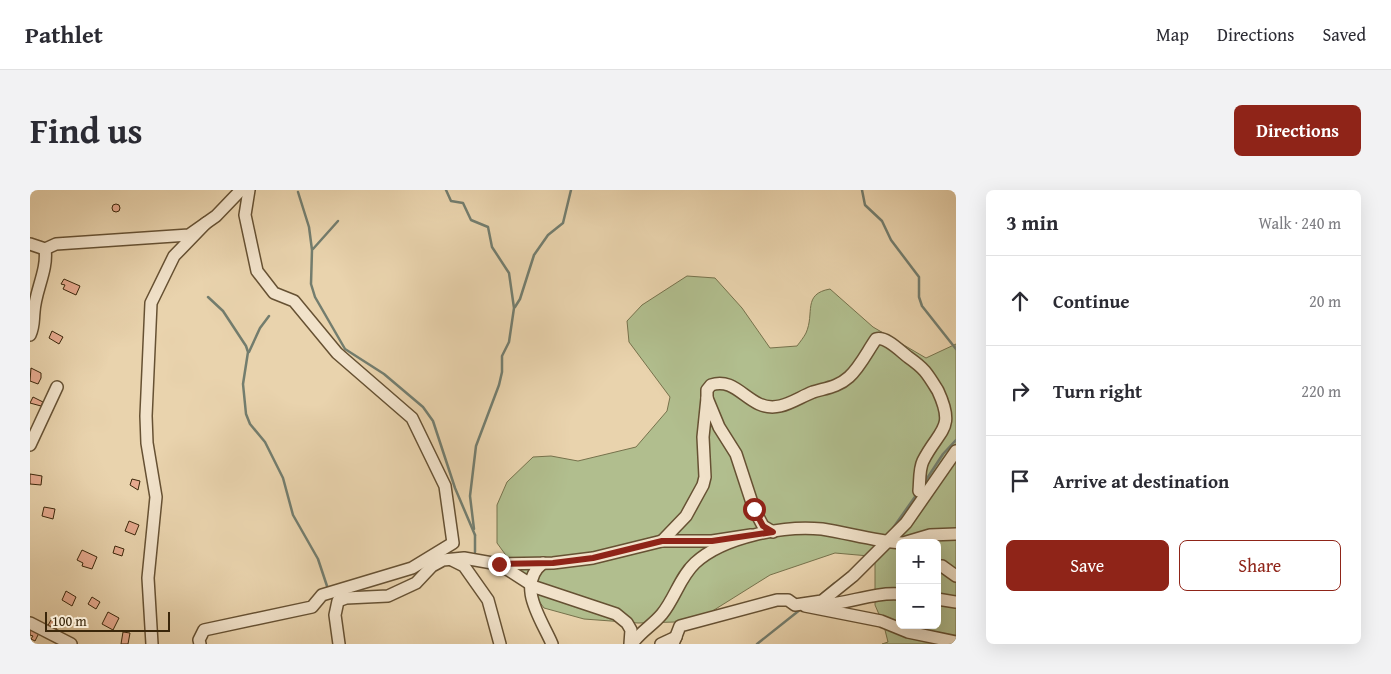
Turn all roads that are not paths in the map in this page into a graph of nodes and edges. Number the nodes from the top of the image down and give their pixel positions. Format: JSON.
{"nodes":[{"id":1,"x":241,"y":190,"type":"edge"},
{"id":2,"x":249,"y":190,"type":"edge"},
{"id":3,"x":206,"y":223,"type":"junction"},
{"id":4,"x":30,"y":244,"type":"edge"},
{"id":5,"x":45,"y":249,"type":"junction"},
{"id":6,"x":32,"y":312,"type":"edge"},
{"id":7,"x":30,"y":335,"type":"edge"},
{"id":8,"x":56,"y":387,"type":"dead end"},
{"id":9,"x":707,"y":398,"type":"junction"},
{"id":10,"x":30,"y":445,"type":"edge"},
{"id":11,"x":956,"y":451,"type":"edge"},
{"id":12,"x":919,"y":491,"type":"dead end"},
{"id":13,"x":773,"y":532,"type":"junction"},
{"id":14,"x":956,"y":534,"type":"edge"},
{"id":15,"x":751,"y":535,"type":"junction"},
{"id":16,"x":916,"y":539,"type":"edge"},
{"id":17,"x":662,"y":541,"type":"junction"},
{"id":18,"x":886,"y":542,"type":"junction"},
{"id":19,"x":896,"y":543,"type":"edge"},
{"id":20,"x":450,"y":559,"type":"junction"},
{"id":21,"x":543,"y":563,"type":"junction"},
{"id":22,"x":499,"y":564,"type":"junction"},
{"id":23,"x":942,"y":566,"type":"dead end"},
{"id":24,"x":956,"y":576,"type":"edge"},
{"id":25,"x":531,"y":585,"type":"junction"},
{"id":26,"x":896,"y":594,"type":"edge"},
{"id":27,"x":941,"y":600,"type":"edge"},
{"id":28,"x":956,"y":602,"type":"edge"},
{"id":29,"x":799,"y":605,"type":"junction"},
{"id":30,"x":30,"y":623,"type":"edge"},
{"id":31,"x":674,"y":641,"type":"edge"},
{"id":32,"x":956,"y":642,"type":"edge"},
{"id":33,"x":71,"y":644,"type":"edge"},
{"id":34,"x":152,"y":644,"type":"edge"},
{"id":35,"x":200,"y":644,"type":"edge"},
{"id":36,"x":339,"y":644,"type":"edge"},
{"id":37,"x":500,"y":644,"type":"edge"},
{"id":38,"x":552,"y":644,"type":"edge"},
{"id":39,"x":631,"y":644,"type":"edge"},
{"id":40,"x":661,"y":644,"type":"edge"}],
"edges":[{"from":1,"to":3,"type":"street"},
{"from":2,"to":35,"type":"street"},
{"from":3,"to":5,"type":"street"},
{"from":3,"to":34,"type":"street"},
{"from":4,"to":5,"type":"street"},
{"from":5,"to":6,"type":"street"},
{"from":6,"to":7,"type":"street"},
{"from":8,"to":10,"type":"street"},
{"from":9,"to":12,"type":"street"},
{"from":9,"to":13,"type":"street"},
{"from":9,"to":17,"type":"street"},
{"from":11,"to":18,"type":"street"},
{"from":13,"to":15,"type":"street"},
{"from":13,"to":18,"type":"street"},
{"from":14,"to":16,"type":"street"},
{"from":15,"to":17,"type":"street"},
{"from":15,"to":39,"type":"street"},
{"from":17,"to":21,"type":"street"},
{"from":18,"to":19,"type":"street"},
{"from":18,"to":29,"type":"street"},
{"from":20,"to":22,"type":"street"},
{"from":20,"to":36,"type":"street"},
{"from":20,"to":37,"type":"street"},
{"from":21,"to":22,"type":"street"},
{"from":21,"to":25,"type":"street"},
{"from":22,"to":25,"type":"street"},
{"from":23,"to":24,"type":"street"},
{"from":25,"to":38,"type":"street"},
{"from":25,"to":39,"type":"street"},
{"from":26,"to":29,"type":"street"},
{"from":27,"to":28,"type":"street"},
{"from":29,"to":31,"type":"street"},
{"from":29,"to":32,"type":"street"},
{"from":30,"to":33,"type":"street"},
{"from":31,"to":40,"type":"street"}]}
